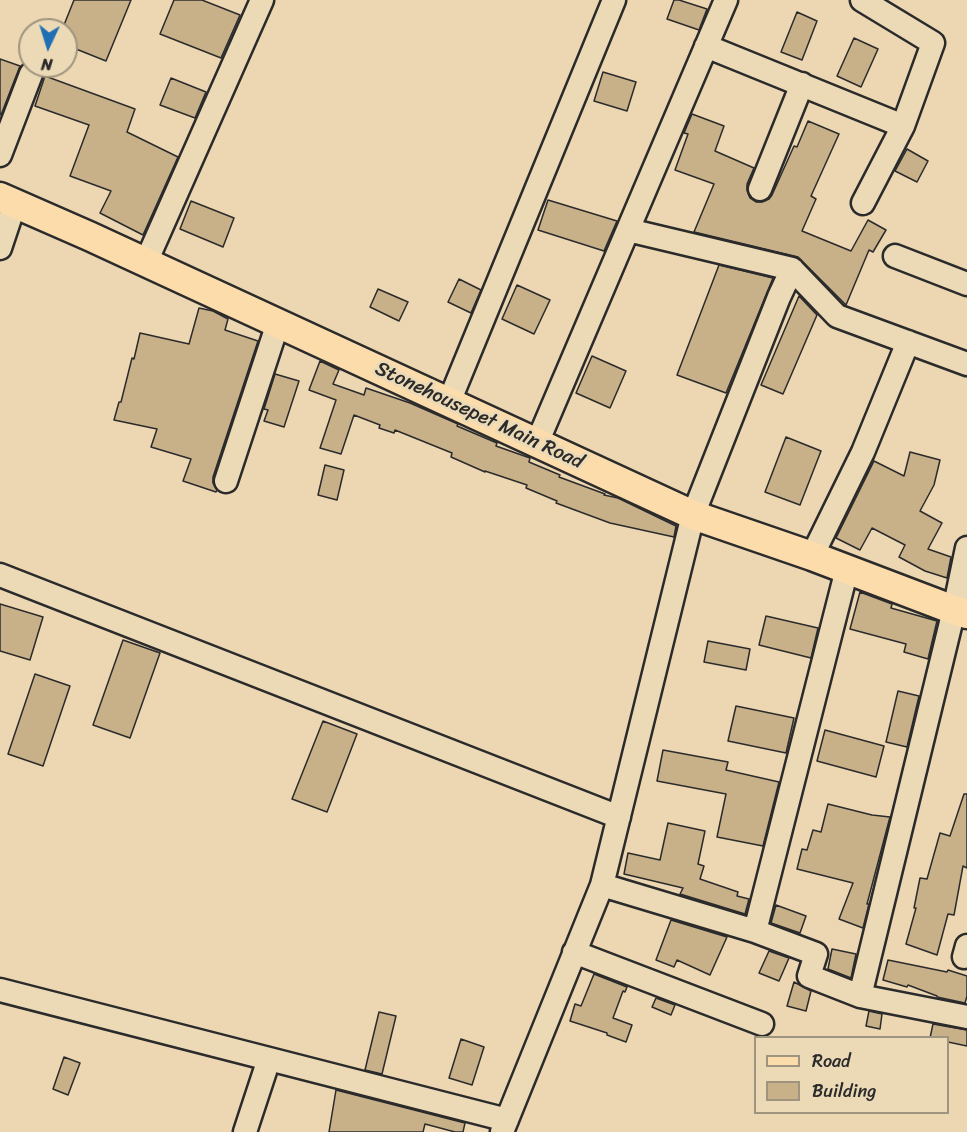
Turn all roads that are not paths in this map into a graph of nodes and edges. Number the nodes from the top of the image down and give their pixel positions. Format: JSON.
{"nodes":[{"id":1,"x":262,"y":0,"type":"edge"},
{"id":2,"x":614,"y":0,"type":"edge"},
{"id":3,"x":726,"y":0,"type":"edge"},
{"id":4,"x":869,"y":2,"type":"edge"},
{"id":5,"x":706,"y":46,"type":"junction"},
{"id":6,"x":29,"y":78,"type":"edge"},
{"id":7,"x":802,"y":84,"type":"junction"},
{"id":8,"x":903,"y":126,"type":"junction"},
{"id":9,"x":0,"y":155,"type":"edge"},
{"id":10,"x":760,"y":189,"type":"dead end"},
{"id":11,"x":7,"y":200,"type":"edge"},
{"id":12,"x":863,"y":203,"type":"dead end"},
{"id":13,"x":628,"y":230,"type":"junction"},
{"id":14,"x":0,"y":248,"type":"edge"},
{"id":15,"x":895,"y":256,"type":"dead end"},
{"id":16,"x":146,"y":262,"type":"junction"},
{"id":17,"x":792,"y":269,"type":"junction"},
{"id":18,"x":966,"y":280,"type":"edge"},
{"id":19,"x":278,"y":323,"type":"junction"},
{"id":20,"x":908,"y":342,"type":"junction"},
{"id":21,"x":967,"y":364,"type":"edge"},
{"id":22,"x":449,"y":402,"type":"junction"},
{"id":23,"x":537,"y":443,"type":"junction"},
{"id":24,"x":226,"y":481,"type":"dead end"},
{"id":25,"x":693,"y":515,"type":"junction"},
{"id":26,"x":967,"y":548,"type":"edge"},
{"id":27,"x":812,"y":556,"type":"junction"},
{"id":28,"x":847,"y":569,"type":"junction"},
{"id":29,"x":0,"y":575,"type":"edge"},
{"id":30,"x":961,"y":612,"type":"edge"},
{"id":31,"x":619,"y":817,"type":"junction"},
{"id":32,"x":602,"y":885,"type":"junction"},
{"id":33,"x":755,"y":931,"type":"junction"},
{"id":34,"x":574,"y":952,"type":"junction"},
{"id":35,"x":0,"y":990,"type":"edge"},
{"id":36,"x":860,"y":996,"type":"junction"},
{"id":37,"x":967,"y":1017,"type":"edge"},
{"id":38,"x":762,"y":1024,"type":"dead end"},
{"id":39,"x":269,"y":1059,"type":"junction"},
{"id":40,"x":504,"y":1126,"type":"edge"},
{"id":41,"x":245,"y":1132,"type":"edge"}],
"edges":[{"from":1,"to":16,"type":"street"},
{"from":2,"to":22,"type":"street"},
{"from":3,"to":5,"type":"street"},
{"from":4,"to":8,"type":"street"},
{"from":5,"to":7,"type":"street"},
{"from":5,"to":13,"type":"street"},
{"from":6,"to":9,"type":"street"},
{"from":7,"to":8,"type":"street"},
{"from":7,"to":10,"type":"street"},
{"from":8,"to":12,"type":"street"},
{"from":11,"to":14,"type":"street"},
{"from":11,"to":16,"type":"main road","name":"Stonehousepet Main Road"},
{"from":13,"to":17,"type":"street"},
{"from":13,"to":23,"type":"street"},
{"from":15,"to":18,"type":"street"},
{"from":16,"to":19,"type":"main road","name":"Stonehousepet Main Road"},
{"from":17,"to":20,"type":"street"},
{"from":17,"to":25,"type":"street"},
{"from":19,"to":22,"type":"main road","name":"Stonehousepet Main Road"},
{"from":19,"to":24,"type":"street"},
{"from":20,"to":21,"type":"street"},
{"from":20,"to":27,"type":"street"},
{"from":22,"to":23,"type":"main road","name":"Stonehousepet Main Road"},
{"from":23,"to":25,"type":"main road","name":"Stonehousepet Main Road"},
{"from":25,"to":27,"type":"main road","name":"Stonehousepet Main Road"},
{"from":25,"to":31,"type":"street"},
{"from":26,"to":30,"type":"street"},
{"from":27,"to":28,"type":"main road","name":"Stonehousepet Main Road"},
{"from":28,"to":30,"type":"main road","name":"Stonehousepet Main Road"},
{"from":28,"to":33,"type":"street"},
{"from":29,"to":31,"type":"street"},
{"from":30,"to":36,"type":"street"},
{"from":31,"to":32,"type":"street"},
{"from":32,"to":33,"type":"street"},
{"from":32,"to":34,"type":"street"},
{"from":33,"to":36,"type":"street"},
{"from":34,"to":38,"type":"street"},
{"from":34,"to":40,"type":"street"},
{"from":35,"to":39,"type":"street"},
{"from":36,"to":37,"type":"street"},
{"from":39,"to":40,"type":"street"},
{"from":39,"to":41,"type":"street"}]}
